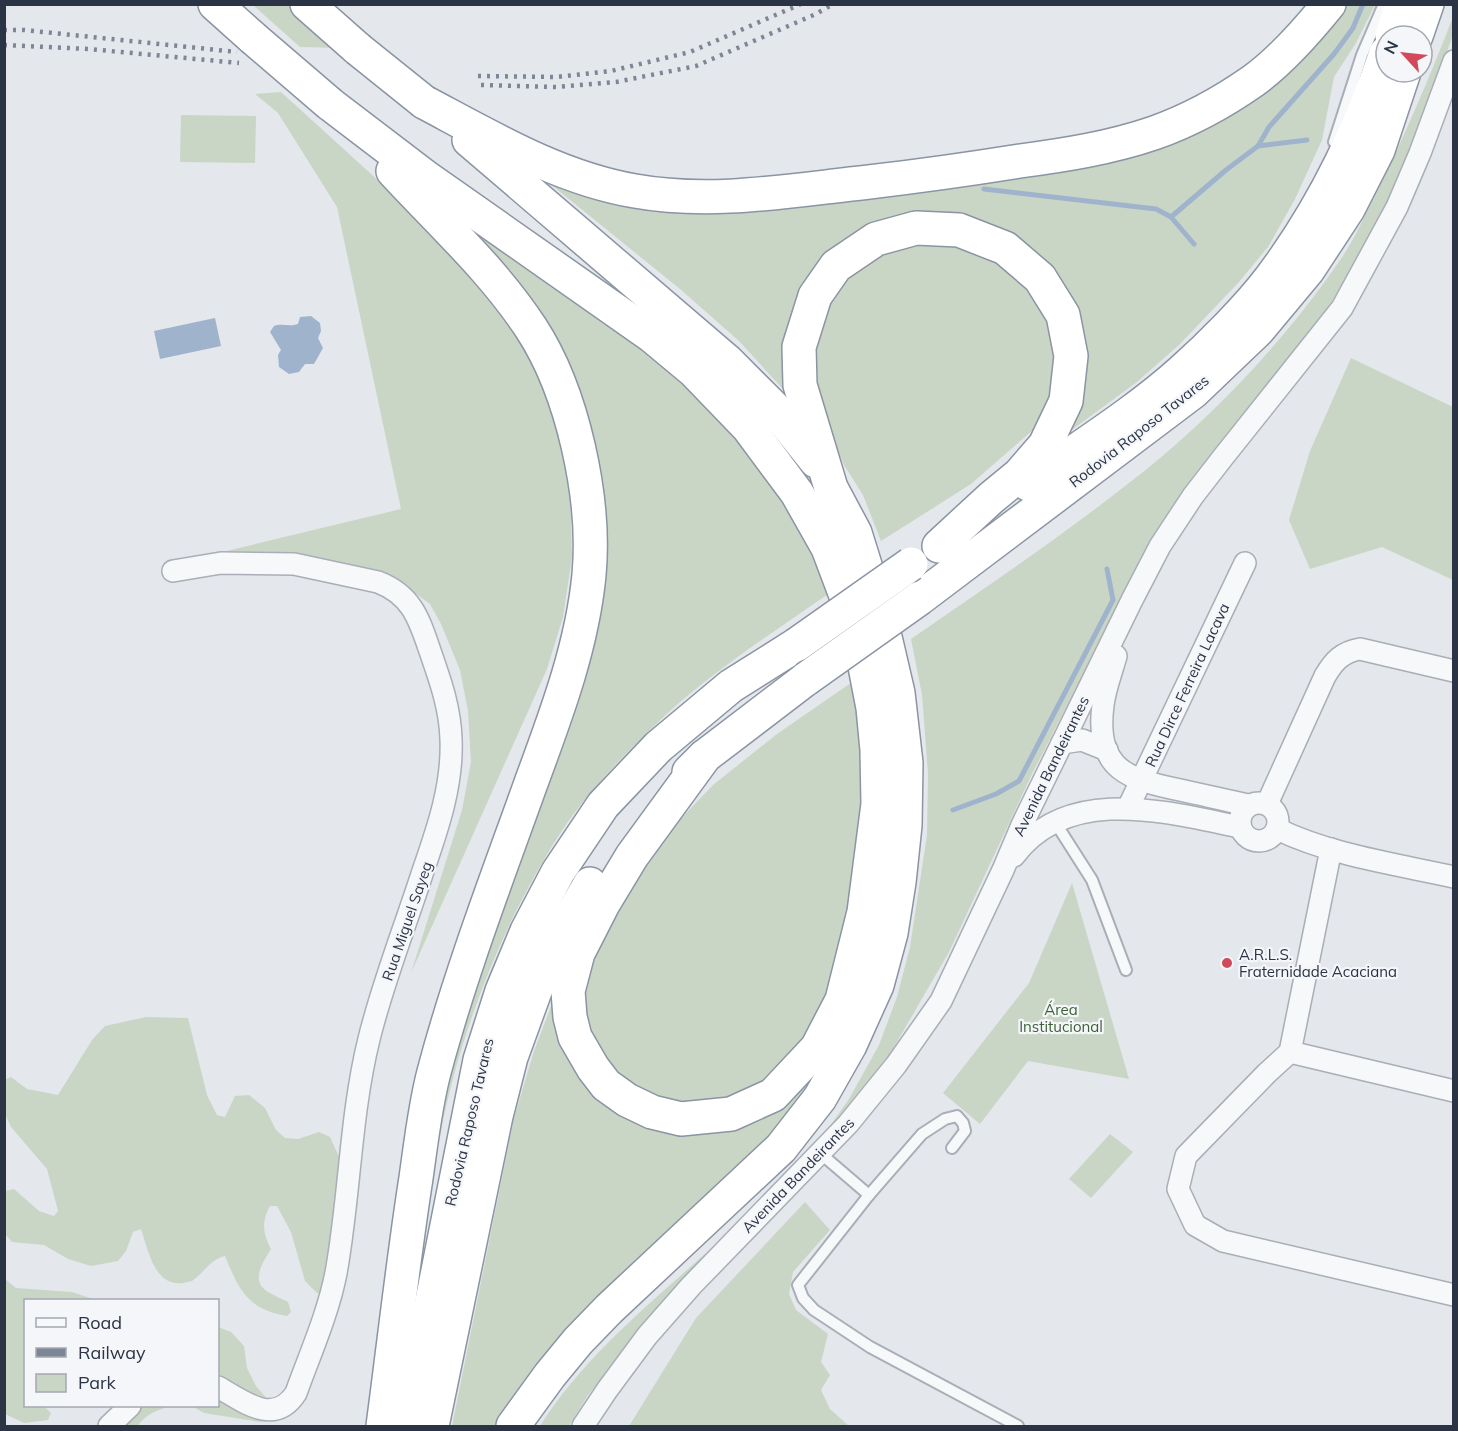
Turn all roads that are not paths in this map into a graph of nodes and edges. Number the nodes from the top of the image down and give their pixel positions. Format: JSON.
{"nodes":[{"id":1,"x":215,"y":4,"type":"edge"},
{"id":2,"x":307,"y":4,"type":"edge"},
{"id":3,"x":1329,"y":4,"type":"edge"},
{"id":4,"x":1384,"y":4,"type":"edge"},
{"id":5,"x":1402,"y":4,"type":"edge"},
{"id":6,"x":1427,"y":4,"type":"edge"},
{"id":7,"x":1442,"y":4,"type":"edge"},
{"id":8,"x":1396,"y":24,"type":"edge"},
{"id":9,"x":1420,"y":24,"type":"edge"},
{"id":10,"x":1433,"y":24,"type":"edge"},
{"id":11,"x":1454,"y":61,"type":"edge"},
{"id":12,"x":1374,"y":84,"type":"edge"},
{"id":13,"x":1400,"y":84,"type":"edge"},
{"id":14,"x":1407,"y":84,"type":"edge"},
{"id":15,"x":424,"y":102,"type":"junction"},
{"id":16,"x":330,"y":104,"type":"junction"},
{"id":17,"x":1332,"y":147,"type":"dead end"},
{"id":18,"x":1378,"y":150,"type":"junction"},
{"id":19,"x":1324,"y":170,"type":"dead end"},
{"id":20,"x":1270,"y":280,"type":"junction"},
{"id":21,"x":826,"y":474,"type":"junction"},
{"id":22,"x":939,"y":546,"type":"junction"},
{"id":23,"x":1245,"y":562,"type":"dead end"},
{"id":24,"x":173,"y":571,"type":"dead end"},
{"id":25,"x":1132,"y":600,"type":"junction"},
{"id":26,"x":1454,"y":671,"type":"edge"},
{"id":27,"x":1104,"y":739,"type":"junction"},
{"id":28,"x":1062,"y":743,"type":"junction"},
{"id":29,"x":705,"y":756,"type":"junction"},
{"id":30,"x":1142,"y":780,"type":"junction"},
{"id":31,"x":1257,"y":805,"type":"junction"},
{"id":32,"x":1128,"y":808,"type":"junction"},
{"id":33,"x":1055,"y":822,"type":"junction"},
{"id":34,"x":1240,"y":827,"type":"junction"},
{"id":35,"x":1277,"y":829,"type":"junction"},
{"id":36,"x":1331,"y":849,"type":"junction"},
{"id":37,"x":1003,"y":870,"type":"junction"},
{"id":38,"x":1454,"y":877,"type":"edge"},
{"id":39,"x":1126,"y":970,"type":"dead end"},
{"id":40,"x":1290,"y":1052,"type":"junction"},
{"id":41,"x":1454,"y":1091,"type":"edge"},
{"id":42,"x":952,"y":1148,"type":"dead end"},
{"id":43,"x":820,"y":1153,"type":"junction"},
{"id":44,"x":869,"y":1195,"type":"junction"},
{"id":45,"x":1454,"y":1295,"type":"edge"},
{"id":46,"x":219,"y":1388,"type":"edge"},
{"id":47,"x":129,"y":1407,"type":"edge"},
{"id":48,"x":109,"y":1426,"type":"edge"},
{"id":49,"x":383,"y":1426,"type":"edge"},
{"id":50,"x":400,"y":1426,"type":"edge"},
{"id":51,"x":432,"y":1426,"type":"edge"},
{"id":52,"x":513,"y":1426,"type":"edge"},
{"id":53,"x":583,"y":1426,"type":"edge"},
{"id":54,"x":1018,"y":1426,"type":"edge"}],
"edges":[{"from":1,"to":16,"type":"highway","bridge":true},
{"from":2,"to":15,"type":"highway","bridge":true},
{"from":3,"to":15,"type":"highway"},
{"from":4,"to":17,"type":"lane"},
{"from":5,"to":8,"type":"highway"},
{"from":6,"to":9,"type":"highway"},
{"from":7,"to":10,"type":"street"},
{"from":11,"to":25,"type":"street","name":"Avenida Bandeirantes"},
{"from":12,"to":20,"type":"highway","name":"Rodovia Raposo Tavares"},
{"from":13,"to":18,"type":"highway","name":"Rodovia Raposo Tavares"},
{"from":14,"to":18,"type":"street"},
{"from":15,"to":21,"type":"highway"},
{"from":16,"to":29,"type":"highway"},
{"from":16,"to":49,"type":"highway"},
{"from":18,"to":29,"type":"highway","name":"Rodovia Raposo Tavares","bridge":true},
{"from":19,"to":20,"type":"lane"},
{"from":20,"to":22,"type":"highway","name":"Rodovia Raposo Tavares"},
{"from":21,"to":22,"type":"highway"},
{"from":21,"to":52,"type":"highway"},
{"from":22,"to":50,"type":"highway","name":"Rodovia Raposo Tavares","bridge":true},
{"from":23,"to":30,"type":"street","name":"Rua Dirce Ferreira Lacava"},
{"from":24,"to":46,"type":"street","name":"Rua Miguel Sayeg"},
{"from":25,"to":27,"type":"street"},
{"from":25,"to":28,"type":"street","name":"Avenida Bandeirantes"},
{"from":26,"to":31,"type":"street"},
{"from":27,"to":28,"type":"street"},
{"from":27,"to":30,"type":"street"},
{"from":28,"to":37,"type":"street","name":"Avenida Bandeirantes"},
{"from":29,"to":51,"type":"highway","name":"Rodovia Raposo Tavares"},
{"from":30,"to":31,"type":"street"},
{"from":30,"to":32,"type":"street","name":"Rua Dirce Ferreira Lacava"},
{"from":31,"to":34,"type":"street"},
{"from":31,"to":35,"type":"street"},
{"from":32,"to":33,"type":"street"},
{"from":32,"to":34,"type":"street"},
{"from":33,"to":37,"type":"street"},
{"from":33,"to":39,"type":"lane"},
{"from":34,"to":35,"type":"street"},
{"from":35,"to":36,"type":"street"},
{"from":36,"to":38,"type":"street"},
{"from":36,"to":40,"type":"street"},
{"from":37,"to":43,"type":"street","name":"Avenida Bandeirantes"},
{"from":40,"to":41,"type":"street"},
{"from":40,"to":45,"type":"street"},
{"from":42,"to":44,"type":"lane"},
{"from":43,"to":44,"type":"lane"},
{"from":43,"to":53,"type":"street","name":"Avenida Bandeirantes"},
{"from":44,"to":54,"type":"lane"},
{"from":47,"to":48,"type":"street"}]}
